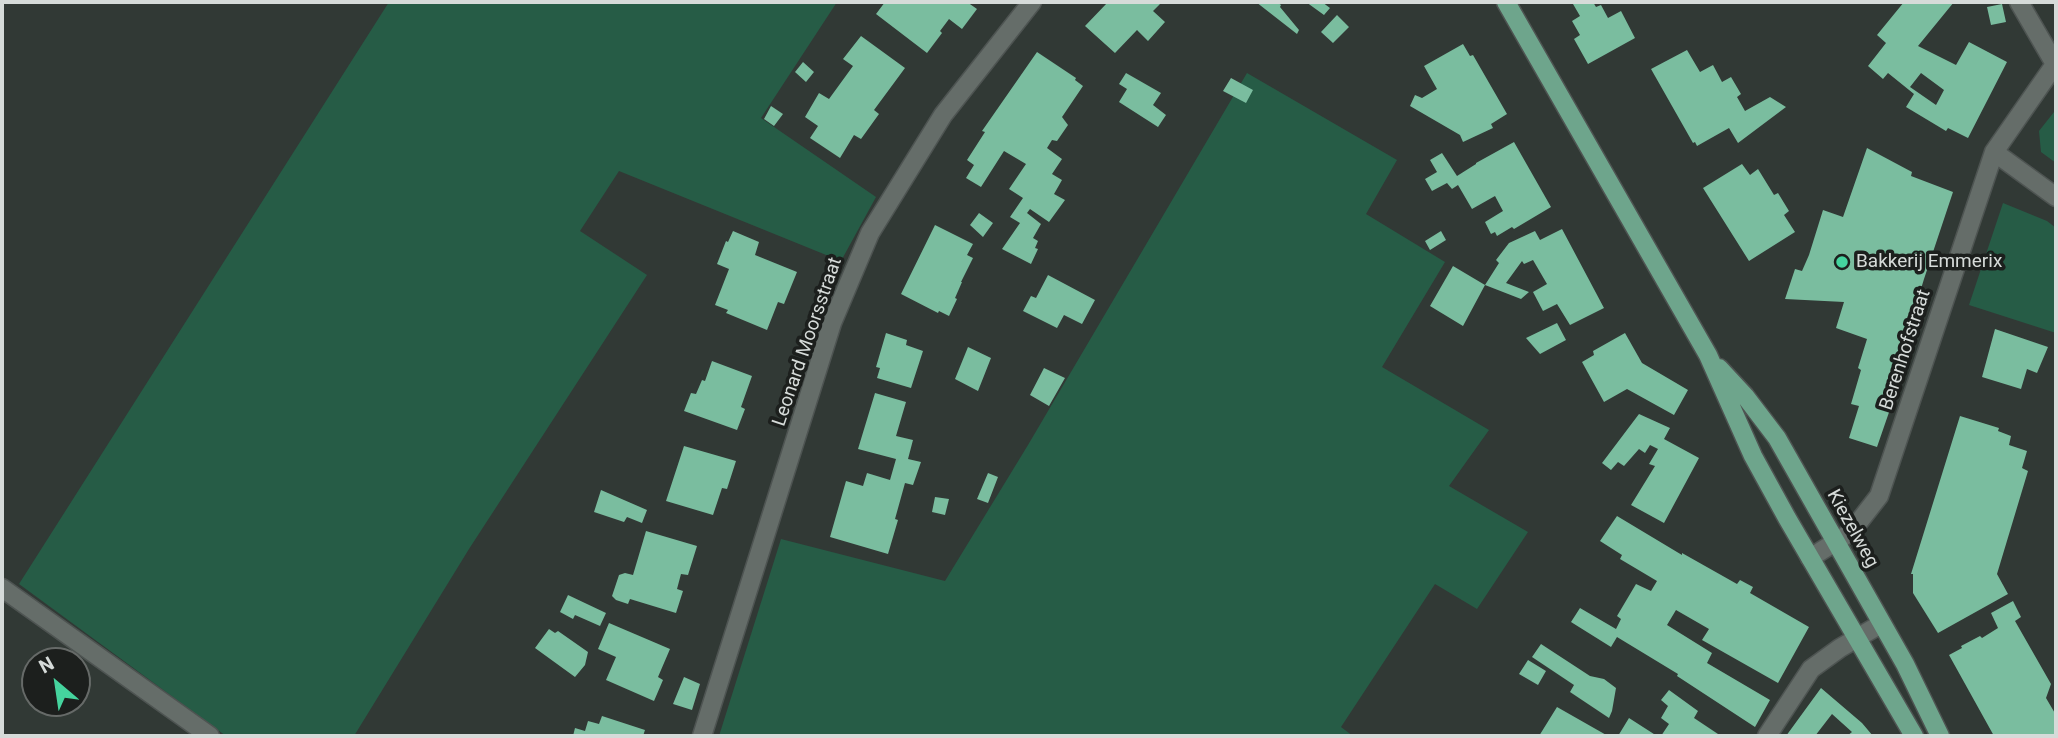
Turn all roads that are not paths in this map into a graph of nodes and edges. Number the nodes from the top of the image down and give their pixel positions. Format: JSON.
{"nodes":[{"id":1,"x":1032,"y":2,"type":"edge"},
{"id":2,"x":1506,"y":2,"type":"edge"},
{"id":3,"x":2019,"y":2,"type":"edge"},
{"id":4,"x":2056,"y":63,"type":"edge"},
{"id":5,"x":1994,"y":152,"type":"junction"},
{"id":6,"x":2056,"y":197,"type":"edge"},
{"id":7,"x":1708,"y":355,"type":"junction"},
{"id":8,"x":1835,"y":544,"type":"junction"},
{"id":9,"x":1810,"y":558,"type":"junction"},
{"id":10,"x":2,"y":588,"type":"edge"},
{"id":11,"x":1881,"y":624,"type":"junction"},
{"id":12,"x":1856,"y":638,"type":"junction"},
{"id":13,"x":210,"y":736,"type":"edge"},
{"id":14,"x":702,"y":736,"type":"edge"},
{"id":15,"x":1767,"y":736,"type":"edge"},
{"id":16,"x":1914,"y":736,"type":"edge"},
{"id":17,"x":1940,"y":736,"type":"edge"}],
"edges":[{"from":1,"to":14,"type":"street","name":"Leonard Moorsstraat"},
{"from":2,"to":7,"type":"main road","name":"Kiezelweg"},
{"from":3,"to":4,"type":"street"},
{"from":4,"to":5,"type":"street","name":"Berenhofstraat"},
{"from":5,"to":6,"type":"street"},
{"from":5,"to":8,"type":"street","name":"Berenhofstraat"},
{"from":7,"to":8,"type":"main road","name":"Kiezelweg"},
{"from":7,"to":9,"type":"main road","name":"Kiezelweg"},
{"from":8,"to":9,"type":"street","name":"Berenhofstraat"},
{"from":8,"to":11,"type":"main road","name":"Kiezelweg"},
{"from":9,"to":12,"type":"main road","name":"Kiezelweg"},
{"from":10,"to":13,"type":"street"},
{"from":11,"to":12,"type":"street"},
{"from":11,"to":17,"type":"main road","name":"Kiezelweg"},
{"from":12,"to":15,"type":"street"},
{"from":12,"to":16,"type":"main road","name":"Kiezelweg"}]}
